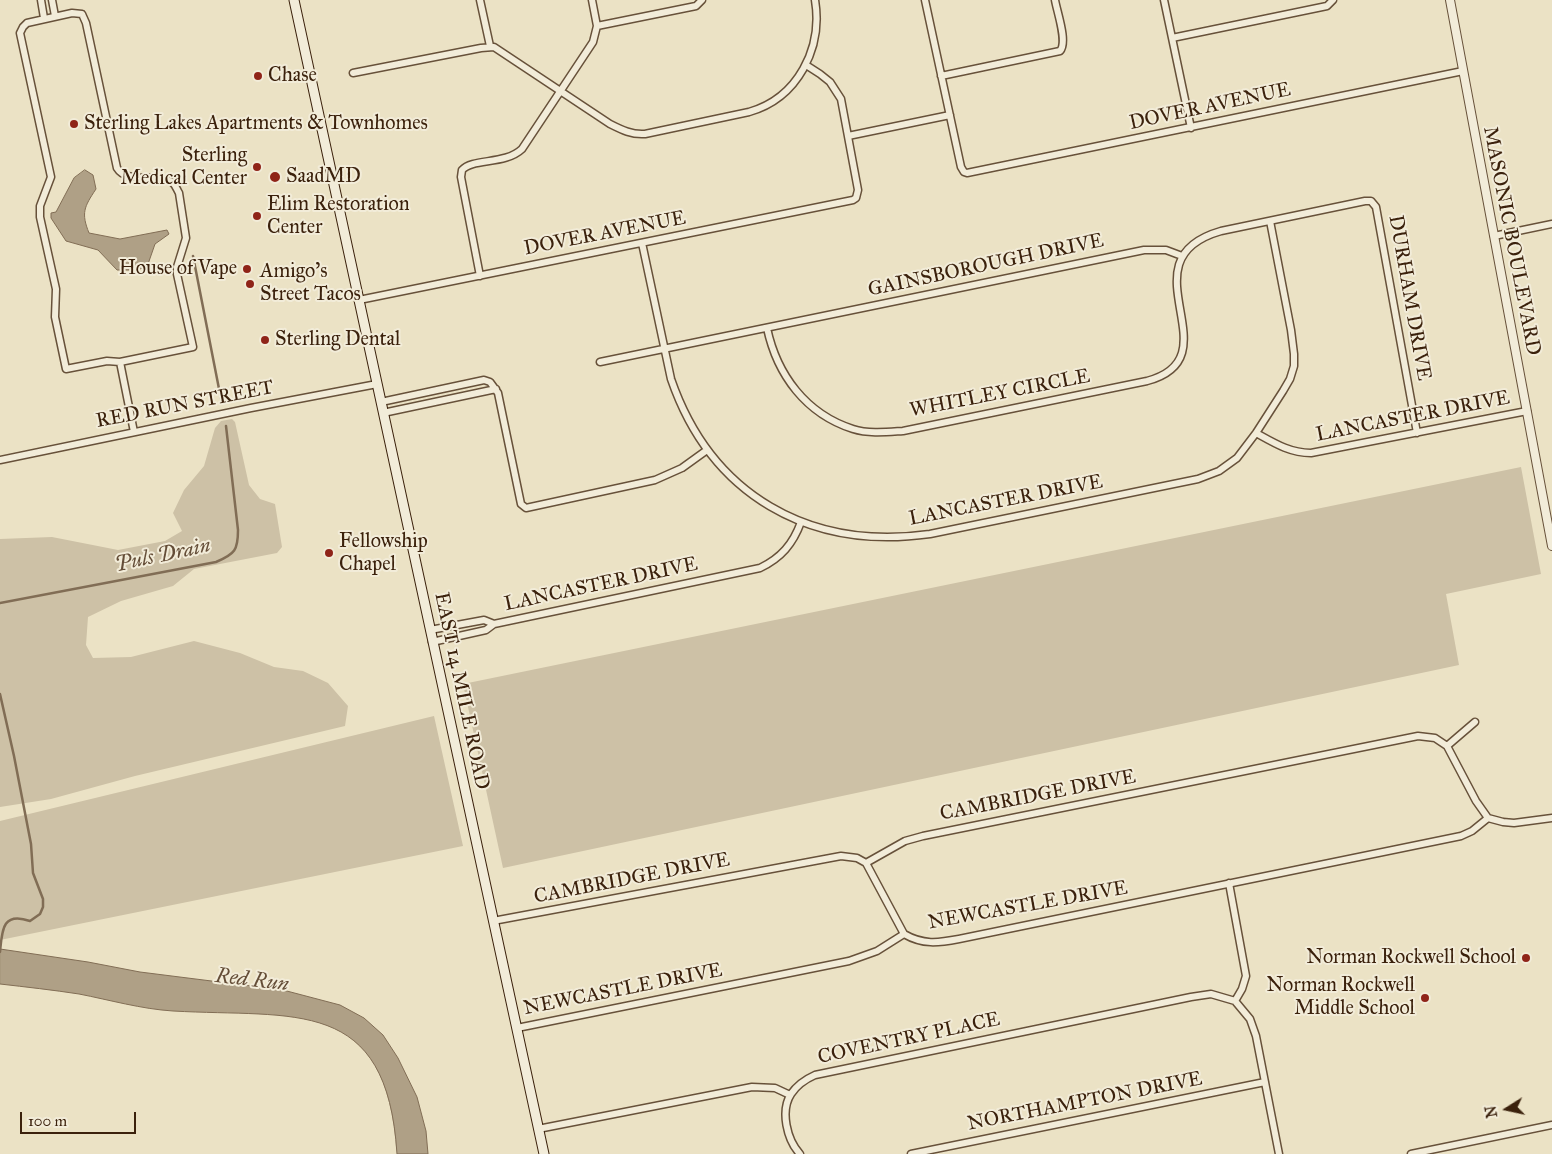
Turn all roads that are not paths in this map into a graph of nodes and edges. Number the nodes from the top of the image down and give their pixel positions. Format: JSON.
{"nodes":[{"id":1,"x":41,"y":0,"type":"edge"},
{"id":2,"x":52,"y":0,"type":"edge"},
{"id":3,"x":294,"y":0,"type":"edge"},
{"id":4,"x":480,"y":0,"type":"edge"},
{"id":5,"x":592,"y":0,"type":"edge"},
{"id":6,"x":815,"y":0,"type":"edge"},
{"id":7,"x":925,"y":0,"type":"edge"},
{"id":8,"x":1055,"y":0,"type":"edge"},
{"id":9,"x":1164,"y":0,"type":"edge"},
{"id":10,"x":1334,"y":0,"type":"edge"},
{"id":11,"x":1450,"y":0,"type":"edge"},
{"id":12,"x":702,"y":1,"type":"edge"},
{"id":13,"x":50,"y":17,"type":"junction"},
{"id":14,"x":597,"y":26,"type":"junction"},
{"id":15,"x":1172,"y":38,"type":"junction"},
{"id":16,"x":490,"y":46,"type":"junction"},
{"id":17,"x":806,"y":66,"type":"junction"},
{"id":18,"x":1463,"y":72,"type":"junction"},
{"id":19,"x":353,"y":73,"type":"dead end"},
{"id":20,"x":941,"y":76,"type":"junction"},
{"id":21,"x":561,"y":91,"type":"junction"},
{"id":22,"x":950,"y":115,"type":"junction"},
{"id":23,"x":1191,"y":128,"type":"junction"},
{"id":24,"x":848,"y":136,"type":"junction"},
{"id":25,"x":1270,"y":221,"type":"junction"},
{"id":26,"x":1552,"y":224,"type":"edge"},
{"id":27,"x":1494,"y":236,"type":"junction"},
{"id":28,"x":642,"y":243,"type":"junction"},
{"id":29,"x":1182,"y":256,"type":"junction"},
{"id":30,"x":480,"y":276,"type":"junction"},
{"id":31,"x":359,"y":300,"type":"junction"},
{"id":32,"x":767,"y":328,"type":"junction"},
{"id":33,"x":664,"y":349,"type":"junction"},
{"id":34,"x":120,"y":362,"type":"junction"},
{"id":35,"x":600,"y":362,"type":"dead end"},
{"id":36,"x":377,"y":384,"type":"junction"},
{"id":37,"x":496,"y":389,"type":"junction"},
{"id":38,"x":381,"y":402,"type":"junction"},
{"id":39,"x":1527,"y":411,"type":"junction"},
{"id":40,"x":383,"y":413,"type":"junction"},
{"id":41,"x":134,"y":432,"type":"junction"},
{"id":42,"x":1256,"y":433,"type":"junction"},
{"id":43,"x":1417,"y":433,"type":"junction"},
{"id":44,"x":707,"y":450,"type":"junction"},
{"id":45,"x":0,"y":460,"type":"edge"},
{"id":46,"x":802,"y":522,"type":"junction"},
{"id":47,"x":1552,"y":546,"type":"edge"},
{"id":48,"x":494,"y":624,"type":"junction"},
{"id":49,"x":430,"y":630,"type":"junction"},
{"id":50,"x":432,"y":642,"type":"junction"},
{"id":51,"x":1475,"y":722,"type":"dead end"},
{"id":52,"x":1447,"y":746,"type":"junction"},
{"id":53,"x":1488,"y":818,"type":"junction"},
{"id":54,"x":1552,"y":818,"type":"edge"},
{"id":55,"x":866,"y":863,"type":"junction"},
{"id":56,"x":1229,"y":883,"type":"junction"},
{"id":57,"x":493,"y":921,"type":"junction"},
{"id":58,"x":904,"y":934,"type":"junction"},
{"id":59,"x":1235,"y":1001,"type":"junction"},
{"id":60,"x":516,"y":1028,"type":"junction"},
{"id":61,"x":1265,"y":1082,"type":"junction"},
{"id":62,"x":790,"y":1095,"type":"junction"},
{"id":63,"x":1552,"y":1125,"type":"edge"},
{"id":64,"x":538,"y":1129,"type":"junction"},
{"id":65,"x":544,"y":1154,"type":"edge"},
{"id":66,"x":800,"y":1154,"type":"edge"},
{"id":67,"x":911,"y":1154,"type":"edge"},
{"id":68,"x":1279,"y":1154,"type":"edge"},
{"id":69,"x":1411,"y":1154,"type":"edge"}],
"edges":[{"from":1,"to":13,"type":"street"},
{"from":2,"to":13,"type":"street"},
{"from":3,"to":31,"type":"main road","name":"EAST 14 MILE ROAD"},
{"from":4,"to":16,"type":"street"},
{"from":5,"to":14,"type":"street"},
{"from":6,"to":17,"type":"street"},
{"from":7,"to":20,"type":"street"},
{"from":8,"to":20,"type":"street"},
{"from":9,"to":15,"type":"street"},
{"from":10,"to":15,"type":"street"},
{"from":11,"to":18,"type":"street","name":"MASONIC BOULEVARD"},
{"from":12,"to":14,"type":"street"},
{"from":13,"to":34,"type":"street"},
{"from":13,"to":34,"type":"street"},
{"from":14,"to":21,"type":"street"},
{"from":15,"to":23,"type":"street"},
{"from":16,"to":19,"type":"street"},
{"from":16,"to":21,"type":"street"},
{"from":17,"to":21,"type":"street"},
{"from":17,"to":24,"type":"street"},
{"from":18,"to":23,"type":"street","name":"DOVER AVENUE"},
{"from":18,"to":27,"type":"street","name":"MASONIC BOULEVARD"},
{"from":20,"to":22,"type":"street"},
{"from":21,"to":30,"type":"street"},
{"from":22,"to":23,"type":"street","name":"DOVER AVENUE"},
{"from":22,"to":24,"type":"street"},
{"from":24,"to":28,"type":"street","name":"DOVER AVENUE"},
{"from":25,"to":29,"type":"street"},
{"from":25,"to":42,"type":"street"},
{"from":25,"to":43,"type":"street","name":"DURHAM DRIVE"},
{"from":26,"to":27,"type":"street"},
{"from":27,"to":39,"type":"street","name":"MASONIC BOULEVARD"},
{"from":28,"to":30,"type":"street","name":"DOVER AVENUE"},
{"from":28,"to":33,"type":"street"},
{"from":29,"to":32,"type":"street","name":"GAINSBOROUGH DRIVE"},
{"from":29,"to":32,"type":"street","name":"WHITLEY CIRCLE"},
{"from":30,"to":31,"type":"street","name":"DOVER AVENUE"},
{"from":31,"to":36,"type":"main road","name":"EAST 14 MILE ROAD"},
{"from":32,"to":33,"type":"street","name":"GAINSBOROUGH DRIVE"},
{"from":33,"to":35,"type":"street","name":"GAINSBOROUGH DRIVE"},
{"from":33,"to":44,"type":"street"},
{"from":34,"to":41,"type":"street"},
{"from":36,"to":38,"type":"main road","name":"EAST 14 MILE ROAD"},
{"from":36,"to":41,"type":"street","name":"RED RUN STREET"},
{"from":37,"to":38,"type":"street"},
{"from":37,"to":40,"type":"street"},
{"from":37,"to":44,"type":"street"},
{"from":38,"to":40,"type":"main road","name":"EAST 14 MILE ROAD"},
{"from":39,"to":43,"type":"street","name":"LANCASTER DRIVE"},
{"from":39,"to":47,"type":"street","name":"MASONIC BOULEVARD"},
{"from":40,"to":49,"type":"main road","name":"EAST 14 MILE ROAD"},
{"from":41,"to":45,"type":"street","name":"RED RUN STREET"},
{"from":42,"to":43,"type":"street","name":"LANCASTER DRIVE"},
{"from":42,"to":46,"type":"street","name":"LANCASTER DRIVE"},
{"from":44,"to":46,"type":"street"},
{"from":46,"to":48,"type":"street","name":"LANCASTER DRIVE"},
{"from":48,"to":49,"type":"street","name":"LANCASTER DRIVE"},
{"from":48,"to":50,"type":"street","name":"LANCASTER DRIVE"},
{"from":49,"to":50,"type":"main road","name":"EAST 14 MILE ROAD"},
{"from":50,"to":57,"type":"main road","name":"EAST 14 MILE ROAD"},
{"from":51,"to":52,"type":"street"},
{"from":52,"to":53,"type":"street"},
{"from":52,"to":55,"type":"street","name":"CAMBRIDGE DRIVE"},
{"from":53,"to":54,"type":"street"},
{"from":53,"to":56,"type":"street","name":"NEWCASTLE DRIVE"},
{"from":55,"to":57,"type":"street","name":"CAMBRIDGE DRIVE"},
{"from":55,"to":58,"type":"street"},
{"from":56,"to":58,"type":"street","name":"NEWCASTLE DRIVE"},
{"from":56,"to":59,"type":"street"},
{"from":57,"to":60,"type":"main road","name":"EAST 14 MILE ROAD"},
{"from":58,"to":60,"type":"street","name":"NEWCASTLE DRIVE"},
{"from":59,"to":61,"type":"street"},
{"from":59,"to":62,"type":"street","name":"COVENTRY PLACE"},
{"from":60,"to":64,"type":"main road","name":"EAST 14 MILE ROAD"},
{"from":61,"to":67,"type":"street","name":"NORTHAMPTON DRIVE"},
{"from":61,"to":68,"type":"street"},
{"from":62,"to":64,"type":"street"},
{"from":62,"to":66,"type":"street"},
{"from":63,"to":69,"type":"street"},
{"from":64,"to":65,"type":"main road","name":"EAST 14 MILE ROAD"}]}
